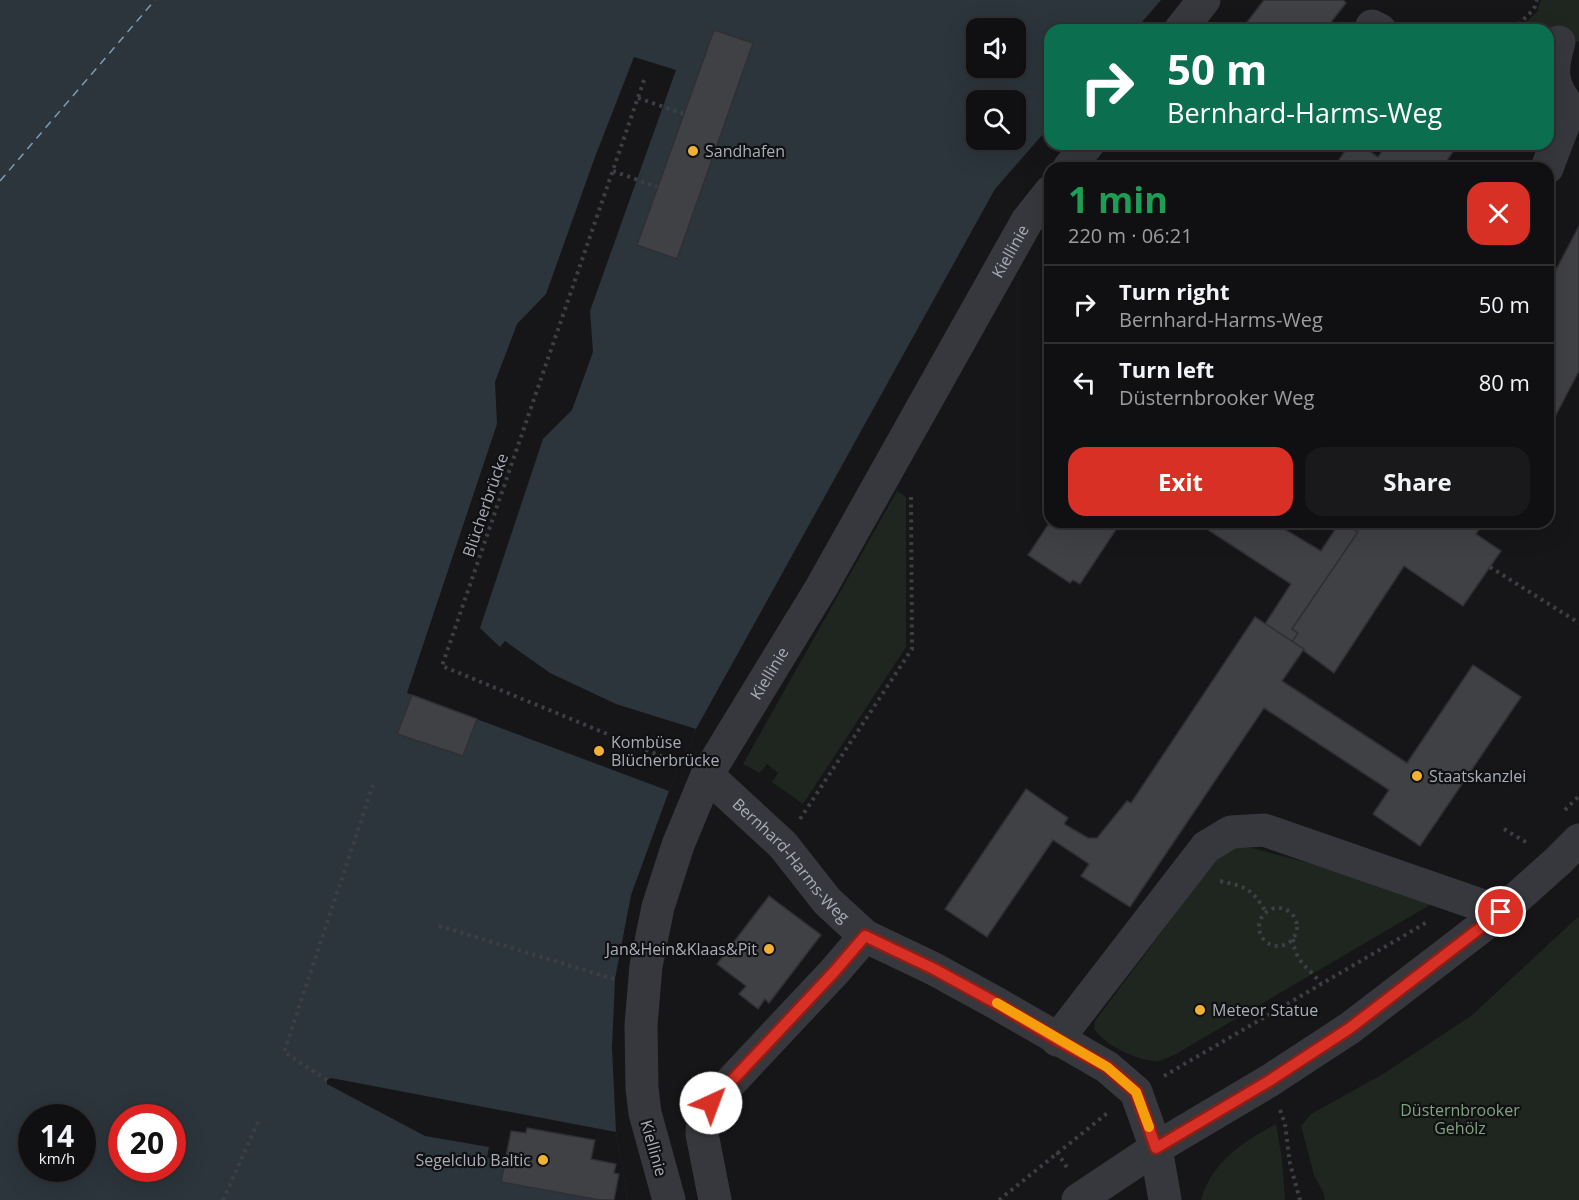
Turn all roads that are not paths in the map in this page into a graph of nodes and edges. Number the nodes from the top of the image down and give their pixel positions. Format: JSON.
{"nodes":[{"id":1,"x":1204,"y":0,"type":"edge"},
{"id":2,"x":1185,"y":24,"type":"edge"},
{"id":3,"x":1559,"y":42,"type":"dead end"},
{"id":4,"x":1554,"y":60,"type":"edge"},
{"id":5,"x":1554,"y":81,"type":"edge"},
{"id":6,"x":1566,"y":106,"type":"edge"},
{"id":7,"x":1554,"y":143,"type":"edge"},
{"id":8,"x":1083,"y":150,"type":"edge"},
{"id":9,"x":1074,"y":162,"type":"edge"},
{"id":10,"x":1044,"y":200,"type":"edge"},
{"id":11,"x":707,"y":775,"type":"junction"},
{"id":12,"x":1571,"y":826,"type":"edge"},
{"id":13,"x":1501,"y":912,"type":"junction"},
{"id":14,"x":865,"y":936,"type":"junction"},
{"id":15,"x":1058,"y":1040,"type":"junction"},
{"id":16,"x":1156,"y":1148,"type":"junction"},
{"id":17,"x":669,"y":1200,"type":"edge"},
{"id":18,"x":715,"y":1200,"type":"edge"},
{"id":19,"x":1077,"y":1200,"type":"edge"},
{"id":20,"x":1165,"y":1200,"type":"edge"}],
"edges":[{"from":1,"to":2,"type":"street"},
{"from":3,"to":4,"type":"street"},
{"from":5,"to":6,"type":"street"},
{"from":6,"to":7,"type":"street"},
{"from":8,"to":9,"type":"street"},
{"from":10,"to":11,"type":"street","name":"Kiellinie"},
{"from":11,"to":14,"type":"street","name":"Bernhard-Harms-Weg"},
{"from":11,"to":17,"type":"street","name":"Kiellinie"},
{"from":12,"to":13,"type":"street"},
{"from":13,"to":15,"type":"street"},
{"from":13,"to":16,"type":"street"},
{"from":14,"to":15,"type":"street","name":"Bernhard-Harms-Weg"},
{"from":14,"to":18,"type":"street"},
{"from":15,"to":16,"type":"street","name":"Bernhard-Harms-Weg"},
{"from":16,"to":19,"type":"street"},
{"from":16,"to":20,"type":"street","name":"Bernhard-Harms-Weg"}]}
